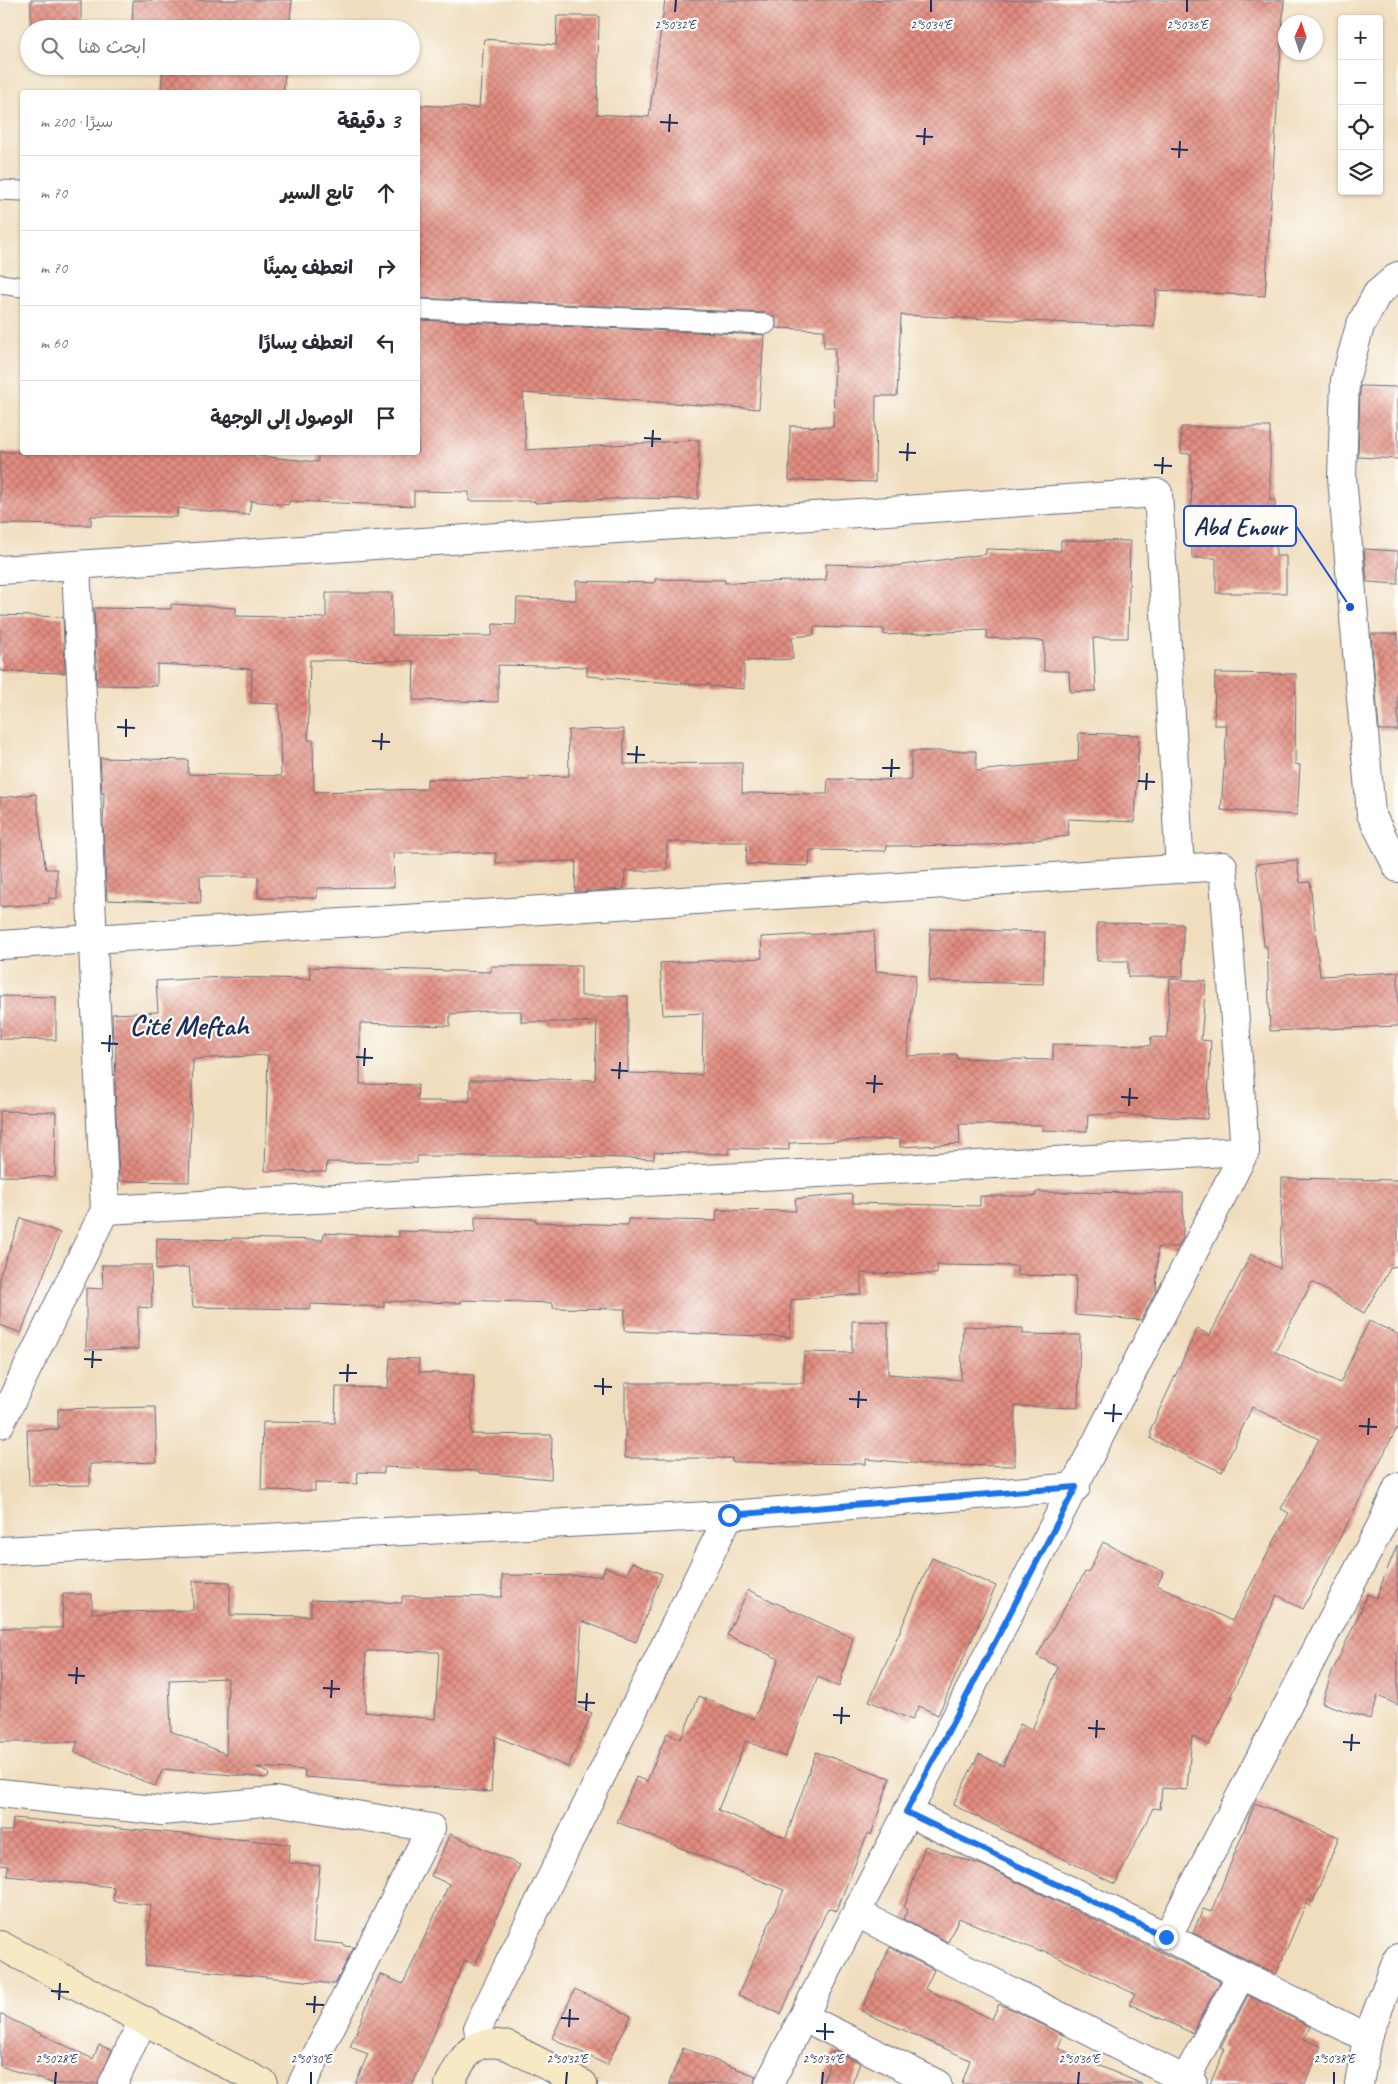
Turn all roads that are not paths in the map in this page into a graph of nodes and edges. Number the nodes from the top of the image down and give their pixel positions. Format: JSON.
{"nodes":[{"id":1,"x":0,"y":190,"type":"edge"},
{"id":2,"x":20,"y":191,"type":"edge"},
{"id":3,"x":1398,"y":276,"type":"edge"},
{"id":4,"x":0,"y":284,"type":"edge"},
{"id":5,"x":20,"y":287,"type":"edge"},
{"id":6,"x":420,"y":309,"type":"edge"},
{"id":7,"x":766,"y":324,"type":"dead end"},
{"id":8,"x":76,"y":565,"type":"junction"},
{"id":9,"x":0,"y":570,"type":"edge"},
{"id":10,"x":1398,"y":868,"type":"edge"},
{"id":11,"x":1180,"y":869,"type":"junction"},
{"id":12,"x":93,"y":939,"type":"junction"},
{"id":13,"x":0,"y":945,"type":"edge"},
{"id":14,"x":1245,"y":1151,"type":"junction"},
{"id":15,"x":105,"y":1210,"type":"junction"},
{"id":16,"x":0,"y":1424,"type":"edge"},
{"id":17,"x":1076,"y":1487,"type":"junction"},
{"id":18,"x":1398,"y":1488,"type":"edge"},
{"id":19,"x":729,"y":1515,"type":"junction"},
{"id":20,"x":0,"y":1551,"type":"edge"},
{"id":21,"x":0,"y":1793,"type":"edge"},
{"id":22,"x":906,"y":1812,"type":"junction"},
{"id":23,"x":857,"y":1913,"type":"junction"},
{"id":24,"x":1166,"y":1937,"type":"junction"},
{"id":25,"x":0,"y":1945,"type":"edge"},
{"id":26,"x":1398,"y":1958,"type":"edge"},
{"id":27,"x":1241,"y":1975,"type":"junction"},
{"id":28,"x":804,"y":2017,"type":"junction"},
{"id":29,"x":143,"y":2020,"type":"junction"},
{"id":30,"x":1368,"y":2038,"type":"junction"},
{"id":31,"x":481,"y":2044,"type":"junction"},
{"id":32,"x":1187,"y":2083,"type":"edge"},
{"id":33,"x":113,"y":2084,"type":"edge"},
{"id":34,"x":264,"y":2084,"type":"edge"},
{"id":35,"x":302,"y":2084,"type":"edge"},
{"id":36,"x":450,"y":2084,"type":"edge"},
{"id":37,"x":583,"y":2084,"type":"edge"},
{"id":38,"x":769,"y":2084,"type":"edge"},
{"id":39,"x":937,"y":2084,"type":"edge"},
{"id":40,"x":1359,"y":2084,"type":"edge"}],
"edges":[{"from":1,"to":2,"type":"lane"},
{"from":3,"to":10,"type":"street"},
{"from":4,"to":5,"type":"lane"},
{"from":6,"to":7,"type":"lane"},
{"from":8,"to":9,"type":"street"},
{"from":8,"to":11,"type":"street"},
{"from":8,"to":12,"type":"street"},
{"from":11,"to":12,"type":"street"},
{"from":11,"to":14,"type":"street"},
{"from":12,"to":13,"type":"street"},
{"from":12,"to":15,"type":"street"},
{"from":14,"to":15,"type":"street"},
{"from":14,"to":17,"type":"street"},
{"from":15,"to":16,"type":"street"},
{"from":17,"to":19,"type":"street"},
{"from":17,"to":22,"type":"street"},
{"from":18,"to":24,"type":"street"},
{"from":19,"to":20,"type":"street"},
{"from":19,"to":31,"type":"street"},
{"from":21,"to":35,"type":"street"},
{"from":22,"to":23,"type":"street"},
{"from":22,"to":24,"type":"street"},
{"from":23,"to":28,"type":"street"},
{"from":23,"to":32,"type":"street"},
{"from":24,"to":27,"type":"street"},
{"from":25,"to":29,"type":"street"},
{"from":26,"to":30,"type":"street"},
{"from":27,"to":30,"type":"street"},
{"from":27,"to":32,"type":"street"},
{"from":28,"to":38,"type":"street"},
{"from":28,"to":39,"type":"street"},
{"from":29,"to":33,"type":"street"},
{"from":29,"to":34,"type":"street"},
{"from":30,"to":40,"type":"street"},
{"from":31,"to":36,"type":"street"},
{"from":31,"to":37,"type":"street"}]}
